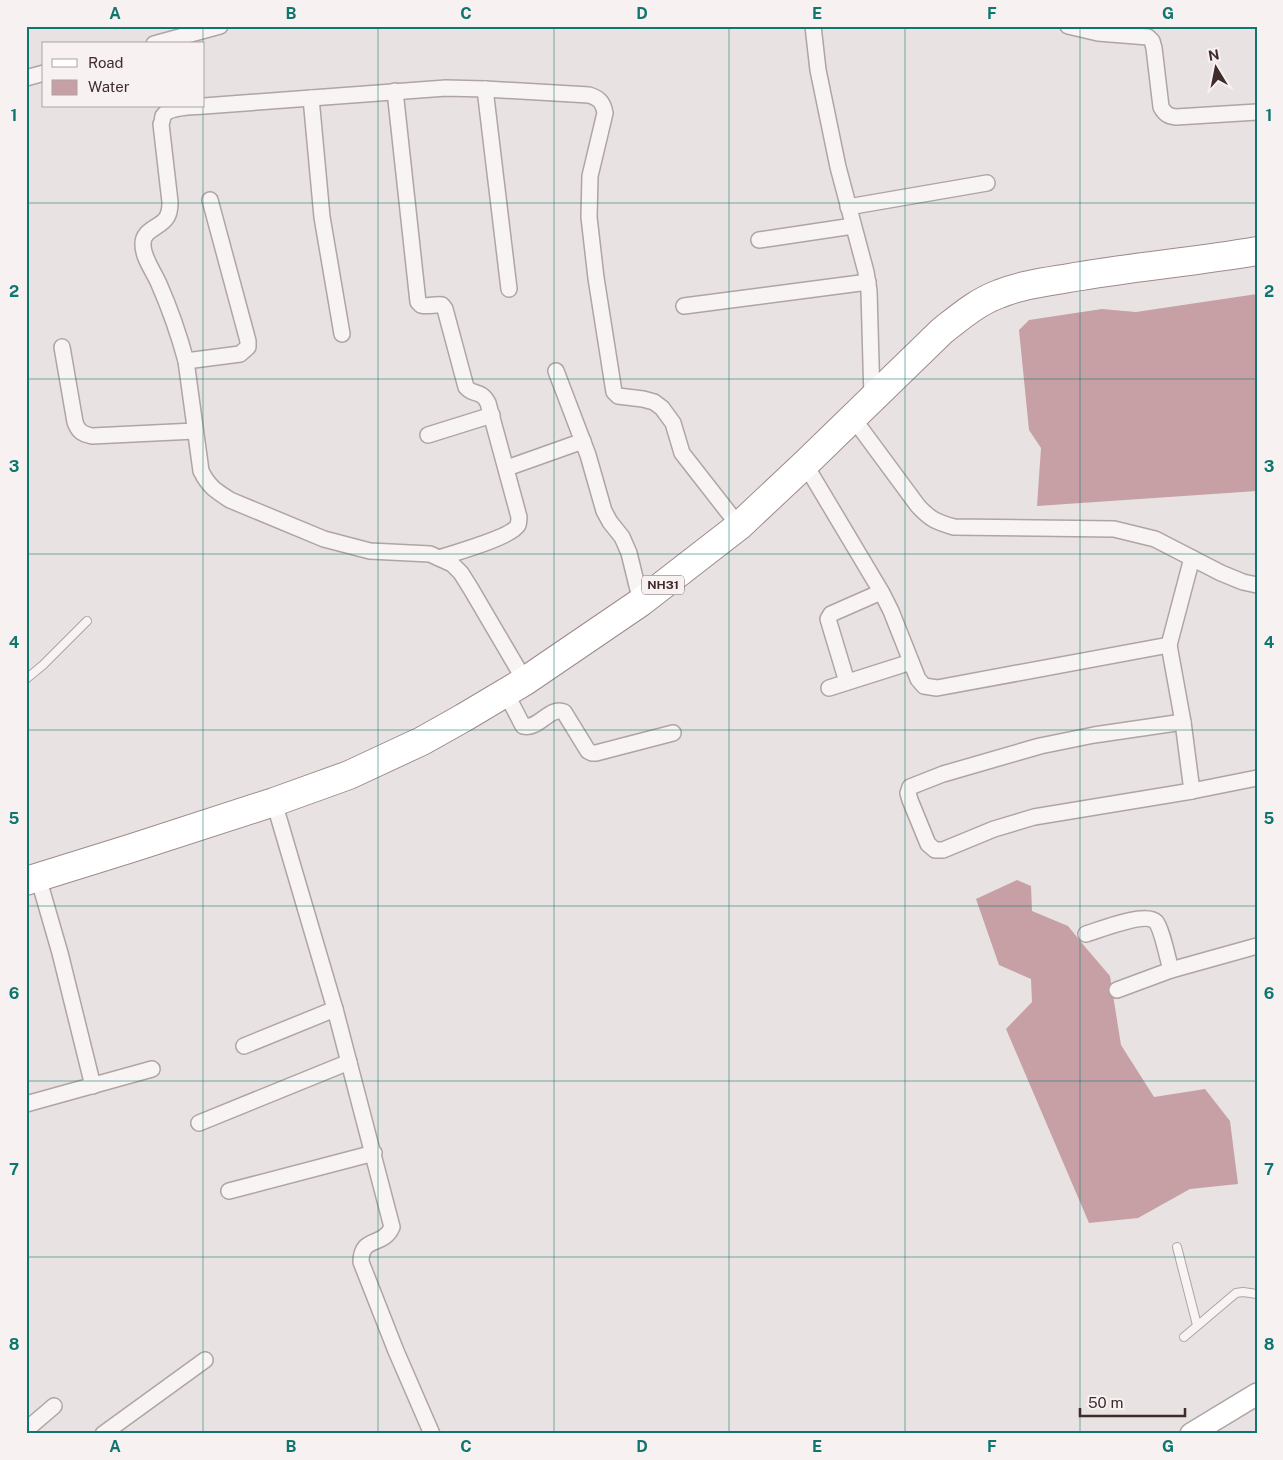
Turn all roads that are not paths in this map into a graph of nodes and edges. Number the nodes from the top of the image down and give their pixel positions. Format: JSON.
{"nodes":[{"id":1,"x":220,"y":26,"type":"edge"},
{"id":2,"x":813,"y":26,"type":"edge"},
{"id":3,"x":1068,"y":26,"type":"edge"},
{"id":4,"x":161,"y":42,"type":"edge"},
{"id":5,"x":42,"y":74,"type":"edge"},
{"id":6,"x":26,"y":78,"type":"edge"},
{"id":7,"x":485,"y":89,"type":"junction"},
{"id":8,"x":395,"y":91,"type":"junction"},
{"id":9,"x":312,"y":98,"type":"junction"},
{"id":10,"x":205,"y":106,"type":"edge"},
{"id":11,"x":177,"y":108,"type":"edge"},
{"id":12,"x":1257,"y":112,"type":"edge"},
{"id":13,"x":987,"y":183,"type":"dead end"},
{"id":14,"x":210,"y":200,"type":"dead end"},
{"id":15,"x":848,"y":207,"type":"junction"},
{"id":16,"x":853,"y":226,"type":"junction"},
{"id":17,"x":759,"y":240,"type":"dead end"},
{"id":18,"x":1257,"y":251,"type":"edge"},
{"id":19,"x":868,"y":282,"type":"junction"},
{"id":20,"x":509,"y":289,"type":"dead end"},
{"id":21,"x":684,"y":306,"type":"dead end"},
{"id":22,"x":342,"y":334,"type":"dead end"},
{"id":23,"x":62,"y":347,"type":"dead end"},
{"id":24,"x":186,"y":361,"type":"junction"},
{"id":25,"x":556,"y":371,"type":"dead end"},
{"id":26,"x":872,"y":399,"type":"junction"},
{"id":27,"x":492,"y":415,"type":"junction"},
{"id":28,"x":853,"y":418,"type":"junction"},
{"id":29,"x":195,"y":430,"type":"junction"},
{"id":30,"x":428,"y":434,"type":"dead end"},
{"id":31,"x":583,"y":442,"type":"junction"},
{"id":32,"x":805,"y":464,"type":"junction"},
{"id":33,"x":507,"y":468,"type":"junction"},
{"id":34,"x":739,"y":526,"type":"junction"},
{"id":35,"x":439,"y":558,"type":"junction"},
{"id":36,"x":1192,"y":558,"type":"junction"},
{"id":37,"x":1257,"y":585,"type":"edge"},
{"id":38,"x":881,"y":592,"type":"junction"},
{"id":39,"x":642,"y":602,"type":"junction"},
{"id":40,"x":86,"y":621,"type":"dead end"},
{"id":41,"x":1169,"y":645,"type":"junction"},
{"id":42,"x":911,"y":662,"type":"junction"},
{"id":43,"x":26,"y":679,"type":"edge"},
{"id":44,"x":847,"y":682,"type":"junction"},
{"id":45,"x":516,"y":687,"type":"junction"},
{"id":46,"x":829,"y":688,"type":"dead end"},
{"id":47,"x":1184,"y":722,"type":"junction"},
{"id":48,"x":673,"y":733,"type":"dead end"},
{"id":49,"x":1257,"y":778,"type":"edge"},
{"id":50,"x":1192,"y":791,"type":"junction"},
{"id":51,"x":274,"y":802,"type":"junction"},
{"id":52,"x":32,"y":879,"type":"edge"},
{"id":53,"x":1086,"y":934,"type":"dead end"},
{"id":54,"x":1257,"y":946,"type":"edge"},
{"id":55,"x":1171,"y":970,"type":"junction"},
{"id":56,"x":1117,"y":990,"type":"dead end"},
{"id":57,"x":335,"y":1009,"type":"junction"},
{"id":58,"x":244,"y":1046,"type":"dead end"},
{"id":59,"x":349,"y":1062,"type":"junction"},
{"id":60,"x":152,"y":1070,"type":"dead end"},
{"id":61,"x":93,"y":1086,"type":"junction"},
{"id":62,"x":26,"y":1104,"type":"edge"},
{"id":63,"x":199,"y":1123,"type":"dead end"},
{"id":64,"x":374,"y":1153,"type":"junction"},
{"id":65,"x":229,"y":1191,"type":"dead end"},
{"id":66,"x":1177,"y":1247,"type":"dead end"},
{"id":67,"x":1257,"y":1294,"type":"edge"},
{"id":68,"x":1198,"y":1325,"type":"junction"},
{"id":69,"x":1184,"y":1337,"type":"dead end"},
{"id":70,"x":205,"y":1360,"type":"dead end"},
{"id":71,"x":1257,"y":1394,"type":"edge"},
{"id":72,"x":54,"y":1406,"type":"dead end"},
{"id":73,"x":26,"y":1430,"type":"edge"},
{"id":74,"x":103,"y":1434,"type":"edge"},
{"id":75,"x":432,"y":1434,"type":"edge"},
{"id":76,"x":1192,"y":1434,"type":"edge"}],
"edges":[{"from":1,"to":4,"type":"street"},
{"from":2,"to":15,"type":"street"},
{"from":3,"to":12,"type":"street"},
{"from":5,"to":6,"type":"street"},
{"from":7,"to":8,"type":"street"},
{"from":7,"to":20,"type":"street"},
{"from":7,"to":34,"type":"street"},
{"from":8,"to":9,"type":"street"},
{"from":8,"to":27,"type":"street"},
{"from":9,"to":10,"type":"street"},
{"from":9,"to":22,"type":"street"},
{"from":11,"to":24,"type":"street"},
{"from":13,"to":15,"type":"street"},
{"from":14,"to":24,"type":"street"},
{"from":15,"to":16,"type":"street"},
{"from":16,"to":17,"type":"street"},
{"from":16,"to":19,"type":"street"},
{"from":18,"to":26,"type":"highway","number":"NH31"},
{"from":19,"to":21,"type":"street"},
{"from":19,"to":26,"type":"street"},
{"from":23,"to":29,"type":"street"},
{"from":24,"to":29,"type":"street"},
{"from":25,"to":31,"type":"street"},
{"from":26,"to":28,"type":"highway","number":"NH31"},
{"from":27,"to":30,"type":"street"},
{"from":27,"to":33,"type":"street"},
{"from":28,"to":32,"type":"highway","number":"NH31"},
{"from":28,"to":36,"type":"street"},
{"from":29,"to":35,"type":"street"},
{"from":31,"to":33,"type":"street"},
{"from":31,"to":39,"type":"street"},
{"from":32,"to":34,"type":"highway","number":"NH31"},
{"from":32,"to":38,"type":"street"},
{"from":33,"to":35,"type":"street"},
{"from":34,"to":39,"type":"highway","number":"NH31"},
{"from":35,"to":45,"type":"street"},
{"from":36,"to":37,"type":"street"},
{"from":36,"to":41,"type":"street"},
{"from":38,"to":42,"type":"street"},
{"from":38,"to":44,"type":"street"},
{"from":39,"to":45,"type":"highway","number":"NH31"},
{"from":40,"to":43,"type":"lane"},
{"from":41,"to":42,"type":"street"},
{"from":41,"to":47,"type":"street"},
{"from":42,"to":44,"type":"street"},
{"from":44,"to":46,"type":"street"},
{"from":45,"to":48,"type":"street"},
{"from":45,"to":51,"type":"highway","number":"NH31"},
{"from":47,"to":50,"type":"street"},
{"from":47,"to":50,"type":"street"},
{"from":49,"to":50,"type":"street"},
{"from":51,"to":52,"type":"highway","number":"NH31"},
{"from":51,"to":57,"type":"street"},
{"from":52,"to":61,"type":"street"},
{"from":53,"to":55,"type":"street"},
{"from":54,"to":55,"type":"street"},
{"from":55,"to":56,"type":"street"},
{"from":57,"to":58,"type":"street"},
{"from":57,"to":59,"type":"street"},
{"from":59,"to":63,"type":"street"},
{"from":59,"to":64,"type":"street"},
{"from":60,"to":61,"type":"street"},
{"from":61,"to":62,"type":"street"},
{"from":64,"to":65,"type":"street"},
{"from":64,"to":75,"type":"street"},
{"from":66,"to":68,"type":"lane"},
{"from":67,"to":68,"type":"lane"},
{"from":68,"to":69,"type":"lane"},
{"from":70,"to":74,"type":"street"},
{"from":71,"to":76,"type":"main road"},
{"from":72,"to":73,"type":"street"}]}
